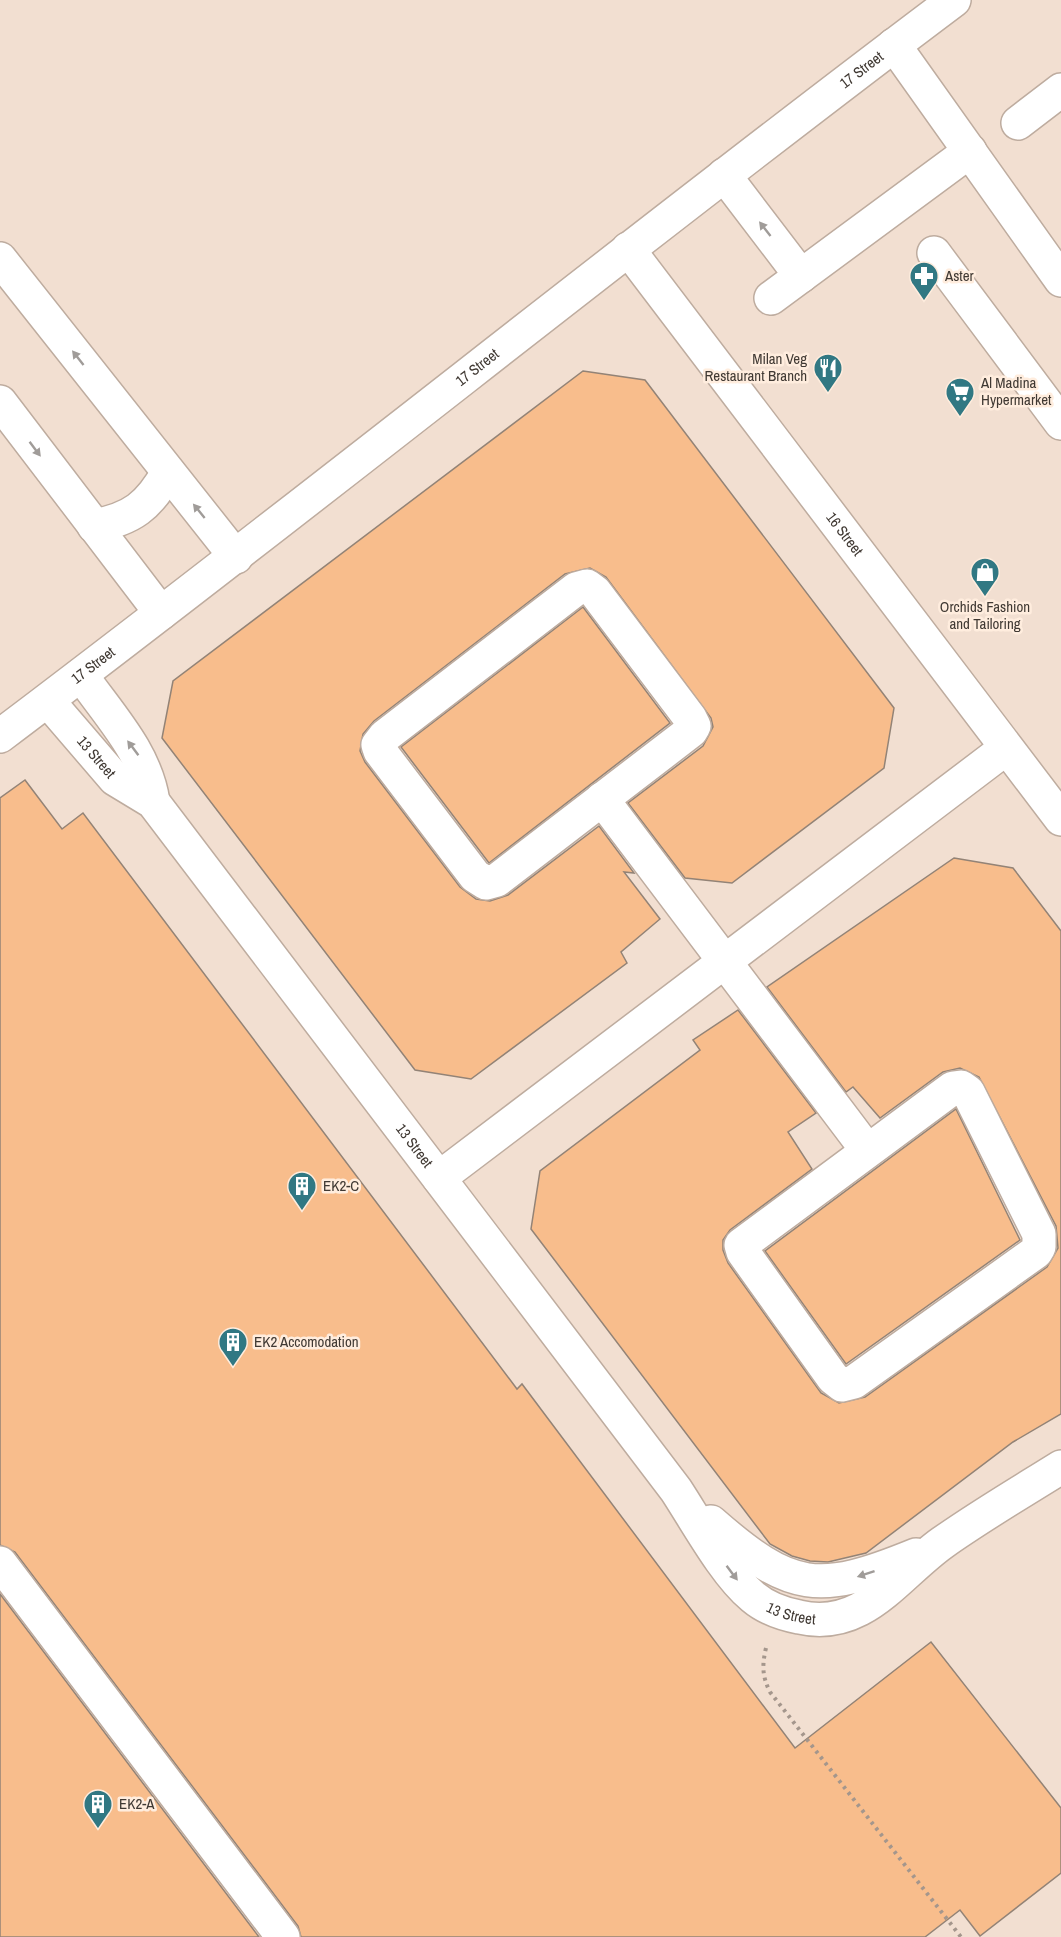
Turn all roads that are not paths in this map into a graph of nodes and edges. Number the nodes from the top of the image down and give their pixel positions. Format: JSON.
{"nodes":[{"id":1,"x":954,"y":0,"type":"edge"},
{"id":2,"x":894,"y":45,"type":"junction"},
{"id":3,"x":1061,"y":90,"type":"edge"},
{"id":4,"x":1018,"y":123,"type":"dead end"},
{"id":5,"x":970,"y":151,"type":"junction"},
{"id":6,"x":724,"y":175,"type":"junction"},
{"id":7,"x":628,"y":249,"type":"junction"},
{"id":8,"x":934,"y":253,"type":"dead end"},
{"id":9,"x":0,"y":259,"type":"edge"},
{"id":10,"x":801,"y":276,"type":"junction"},
{"id":11,"x":1061,"y":280,"type":"edge"},
{"id":12,"x":771,"y":298,"type":"dead end"},
{"id":13,"x":0,"y":402,"type":"edge"},
{"id":14,"x":1061,"y":423,"type":"edge"},
{"id":15,"x":168,"y":472,"type":"junction"},
{"id":16,"x":94,"y":526,"type":"junction"},
{"id":17,"x":236,"y":557,"type":"junction"},
{"id":18,"x":161,"y":613,"type":"junction"},
{"id":19,"x":81,"y":675,"type":"junction"},
{"id":20,"x":48,"y":701,"type":"junction"},
{"id":21,"x":0,"y":736,"type":"edge"},
{"id":22,"x":1005,"y":749,"type":"junction"},
{"id":23,"x":602,"y":799,"type":"junction"},
{"id":24,"x":153,"y":802,"type":"junction"},
{"id":25,"x":1061,"y":819,"type":"edge"},
{"id":26,"x":725,"y":962,"type":"junction"},
{"id":27,"x":867,"y":1150,"type":"junction"},
{"id":28,"x":440,"y":1178,"type":"junction"},
{"id":29,"x":1061,"y":1467,"type":"edge"},
{"id":30,"x":676,"y":1490,"type":"junction"},
{"id":31,"x":940,"y":1545,"type":"junction"},
{"id":32,"x":0,"y":1563,"type":"edge"},
{"id":33,"x":284,"y":1937,"type":"edge"}],
"edges":[{"from":1,"to":2,"type":"street","name":"17 Street"},
{"from":2,"to":5,"type":"street"},
{"from":2,"to":6,"type":"street","name":"17 Street"},
{"from":3,"to":4,"type":"street"},
{"from":5,"to":10,"type":"street"},
{"from":5,"to":11,"type":"street"},
{"from":6,"to":7,"type":"street","name":"17 Street"},
{"from":10,"to":6,"type":"street","one_way":true},
{"from":7,"to":17,"type":"street","name":"17 Street"},
{"from":7,"to":22,"type":"street","name":"16 Street"},
{"from":8,"to":14,"type":"street"},
{"from":15,"to":9,"type":"street","one_way":true},
{"from":10,"to":12,"type":"street"},
{"from":13,"to":16,"type":"street","one_way":true},
{"from":15,"to":16,"type":"street"},
{"from":17,"to":15,"type":"street","one_way":true},
{"from":16,"to":18,"type":"street"},
{"from":17,"to":18,"type":"street","name":"17 Street"},
{"from":18,"to":19,"type":"street","name":"17 Street"},
{"from":19,"to":20,"type":"street","name":"17 Street"},
{"from":24,"to":19,"type":"street","name":"13 Street","one_way":true},
{"from":20,"to":21,"type":"street","name":"17 Street"},
{"from":20,"to":24,"type":"street","name":"13 Street"},
{"from":22,"to":25,"type":"street","name":"16 Street"},
{"from":22,"to":26,"type":"street"},
{"from":23,"to":23,"type":"street"},
{"from":23,"to":26,"type":"street"},
{"from":24,"to":28,"type":"street","name":"13 Street"},
{"from":26,"to":27,"type":"street"},
{"from":26,"to":28,"type":"street"},
{"from":27,"to":27,"type":"street"},
{"from":28,"to":30,"type":"street","name":"13 Street"},
{"from":29,"to":31,"type":"street","name":"13 Street"},
{"from":31,"to":30,"type":"street","name":"13 Street","one_way":true},
{"from":30,"to":31,"type":"street","name":"13 Street","one_way":true},
{"from":32,"to":33,"type":"street"}]}
